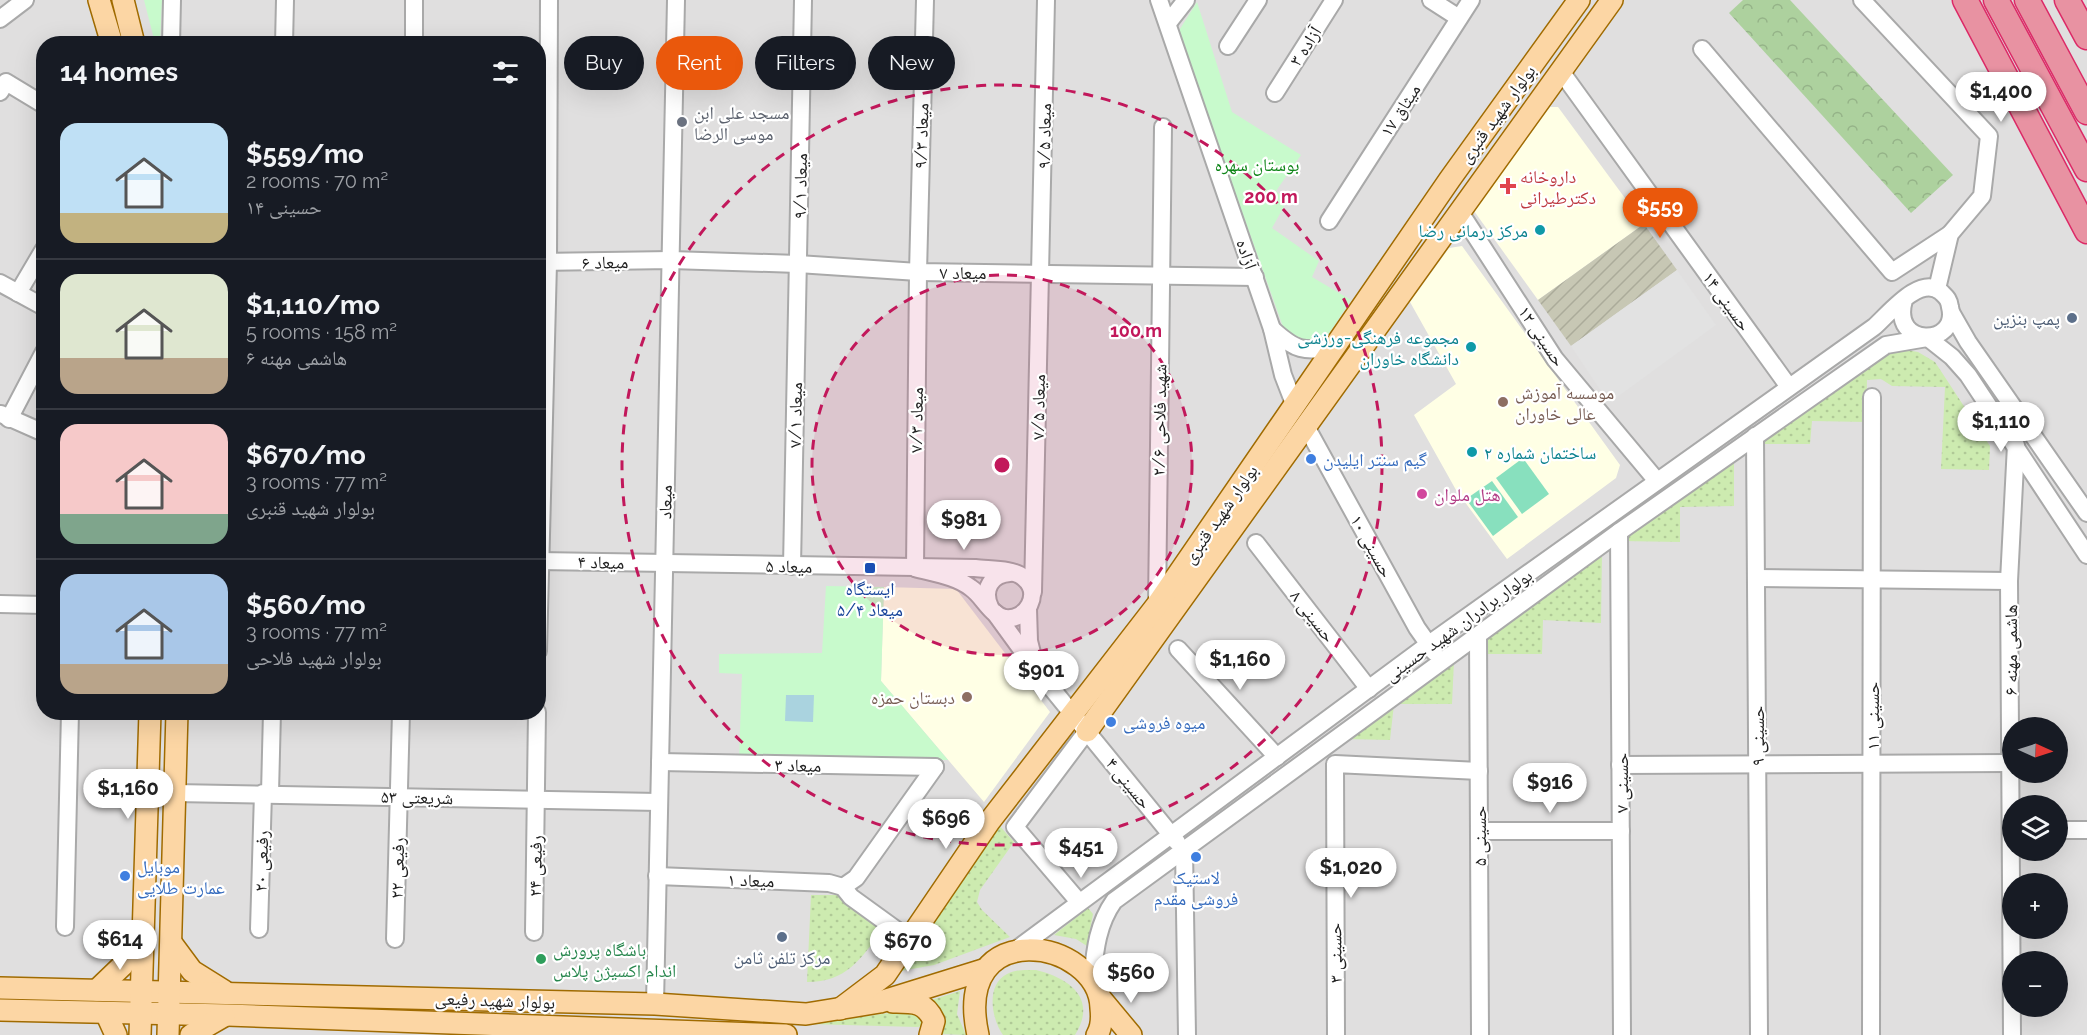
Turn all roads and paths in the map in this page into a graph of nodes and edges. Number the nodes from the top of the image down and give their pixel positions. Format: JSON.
{"nodes":[{"id":1,"x":25,"y":0,"type":"edge"},
{"id":2,"x":99,"y":0,"type":"edge"},
{"id":3,"x":123,"y":0,"type":"edge"},
{"id":4,"x":172,"y":0,"type":"edge"},
{"id":5,"x":285,"y":0,"type":"edge"},
{"id":6,"x":414,"y":0,"type":"edge"},
{"id":7,"x":549,"y":0,"type":"edge"},
{"id":8,"x":676,"y":0,"type":"edge"},
{"id":9,"x":803,"y":0,"type":"edge"},
{"id":10,"x":925,"y":0,"type":"edge"},
{"id":11,"x":1046,"y":0,"type":"edge"},
{"id":12,"x":1159,"y":0,"type":"edge"},
{"id":13,"x":1186,"y":0,"type":"edge"},
{"id":14,"x":1258,"y":0,"type":"edge"},
{"id":15,"x":1334,"y":0,"type":"edge"},
{"id":16,"x":1431,"y":0,"type":"edge"},
{"id":17,"x":1471,"y":0,"type":"edge"},
{"id":18,"x":1579,"y":0,"type":"edge"},
{"id":19,"x":1612,"y":0,"type":"edge"},
{"id":20,"x":1862,"y":0,"type":"edge"},
{"id":21,"x":1965,"y":0,"type":"edge"},
{"id":22,"x":1996,"y":0,"type":"edge"},
{"id":23,"x":2027,"y":0,"type":"edge"},
{"id":24,"x":2067,"y":0,"type":"edge"},
{"id":25,"x":1459,"y":18,"type":"junction"},
{"id":26,"x":0,"y":19,"type":"edge"},
{"id":27,"x":1168,"y":23,"type":"junction"},
{"id":28,"x":110,"y":36,"type":"edge"},
{"id":29,"x":132,"y":36,"type":"edge"},
{"id":30,"x":171,"y":36,"type":"edge"},
{"id":31,"x":284,"y":36,"type":"edge"},
{"id":32,"x":414,"y":36,"type":"edge"},
{"id":33,"x":2087,"y":37,"type":"edge"},
{"id":34,"x":1228,"y":46,"type":"dead end"},
{"id":35,"x":1702,"y":49,"type":"dead end"},
{"id":36,"x":1539,"y":56,"type":"junction"},
{"id":37,"x":1560,"y":70,"type":"junction"},
{"id":38,"x":3,"y":87,"type":"edge"},
{"id":39,"x":1275,"y":93,"type":"dead end"},
{"id":40,"x":36,"y":101,"type":"edge"},
{"id":41,"x":2087,"y":111,"type":"edge"},
{"id":42,"x":1164,"y":127,"type":"dead end"},
{"id":43,"x":546,"y":132,"type":"edge"},
{"id":44,"x":2087,"y":169,"type":"edge"},
{"id":45,"x":1460,"y":212,"type":"junction"},
{"id":46,"x":1329,"y":221,"type":"dead end"},
{"id":47,"x":2082,"y":223,"type":"edge"},
{"id":48,"x":1950,"y":234,"type":"junction"},
{"id":49,"x":2087,"y":236,"type":"edge"},
{"id":50,"x":670,"y":260,"type":"junction"},
{"id":51,"x":36,"y":263,"type":"edge"},
{"id":52,"x":546,"y":263,"type":"edge"},
{"id":53,"x":798,"y":264,"type":"junction"},
{"id":54,"x":918,"y":272,"type":"junction"},
{"id":55,"x":1041,"y":272,"type":"junction"},
{"id":56,"x":1161,"y":274,"type":"junction"},
{"id":57,"x":1255,"y":277,"type":"junction"},
{"id":58,"x":0,"y":283,"type":"edge"},
{"id":59,"x":1937,"y":289,"type":"junction"},
{"id":60,"x":18,"y":293,"type":"junction"},
{"id":61,"x":1904,"y":300,"type":"junction"},
{"id":62,"x":36,"y":303,"type":"edge"},
{"id":63,"x":1952,"y":314,"type":"junction"},
{"id":64,"x":1272,"y":329,"type":"junction"},
{"id":65,"x":1928,"y":338,"type":"junction"},
{"id":66,"x":1335,"y":347,"type":"junction"},
{"id":67,"x":36,"y":365,"type":"edge"},
{"id":68,"x":1789,"y":387,"type":"junction"},
{"id":69,"x":1872,"y":397,"type":"dead end"},
{"id":70,"x":1294,"y":406,"type":"junction"},
{"id":71,"x":5,"y":416,"type":"edge"},
{"id":72,"x":1307,"y":428,"type":"junction"},
{"id":73,"x":36,"y":430,"type":"edge"},
{"id":74,"x":1755,"y":436,"type":"junction"},
{"id":75,"x":2016,"y":445,"type":"junction"},
{"id":76,"x":1657,"y":481,"type":"junction"},
{"id":77,"x":2087,"y":513,"type":"edge"},
{"id":78,"x":1619,"y":532,"type":"junction"},
{"id":79,"x":1036,"y":543,"type":"junction"},
{"id":80,"x":1256,"y":543,"type":"dead end"},
{"id":81,"x":2087,"y":555,"type":"edge"},
{"id":82,"x":546,"y":561,"type":"edge"},
{"id":83,"x":664,"y":563,"type":"junction"},
{"id":84,"x":792,"y":566,"type":"junction"},
{"id":85,"x":915,"y":568,"type":"junction"},
{"id":86,"x":1014,"y":573,"type":"junction"},
{"id":87,"x":1756,"y":578,"type":"junction"},
{"id":88,"x":1872,"y":579,"type":"junction"},
{"id":89,"x":2009,"y":581,"type":"junction"},
{"id":90,"x":1030,"y":603,"type":"junction"},
{"id":91,"x":0,"y":604,"type":"edge"},
{"id":92,"x":36,"y":605,"type":"edge"},
{"id":93,"x":1157,"y":605,"type":"junction"},
{"id":94,"x":992,"y":610,"type":"junction"},
{"id":95,"x":1478,"y":637,"type":"junction"},
{"id":96,"x":1429,"y":644,"type":"junction"},
{"id":97,"x":1178,"y":649,"type":"dead end"},
{"id":98,"x":1440,"y":663,"type":"junction"},
{"id":99,"x":1035,"y":668,"type":"junction"},
{"id":100,"x":1369,"y":689,"type":"junction"},
{"id":101,"x":1073,"y":713,"type":"junction"},
{"id":102,"x":2010,"y":717,"type":"edge"},
{"id":103,"x":70,"y":720,"type":"edge"},
{"id":104,"x":150,"y":720,"type":"edge"},
{"id":105,"x":177,"y":720,"type":"edge"},
{"id":106,"x":272,"y":720,"type":"edge"},
{"id":107,"x":401,"y":720,"type":"edge"},
{"id":108,"x":537,"y":720,"type":"edge"},
{"id":109,"x":1087,"y":731,"type":"junction"},
{"id":110,"x":1277,"y":757,"type":"junction"},
{"id":111,"x":660,"y":762,"type":"junction"},
{"id":112,"x":1757,"y":764,"type":"junction"},
{"id":113,"x":1872,"y":764,"type":"junction"},
{"id":114,"x":2002,"y":764,"type":"edge"},
{"id":115,"x":1620,"y":765,"type":"junction"},
{"id":116,"x":1479,"y":771,"type":"junction"},
{"id":117,"x":175,"y":793,"type":"junction"},
{"id":118,"x":263,"y":794,"type":"junction"},
{"id":119,"x":399,"y":796,"type":"junction"},
{"id":120,"x":536,"y":800,"type":"junction"},
{"id":121,"x":659,"y":802,"type":"junction"},
{"id":122,"x":2068,"y":830,"type":"edge"},
{"id":123,"x":2087,"y":830,"type":"edge"},
{"id":124,"x":1479,"y":831,"type":"junction"},
{"id":125,"x":1621,"y":831,"type":"junction"},
{"id":126,"x":1171,"y":835,"type":"junction"},
{"id":127,"x":1184,"y":849,"type":"junction"},
{"id":128,"x":2012,"y":861,"type":"edge"},
{"id":129,"x":657,"y":876,"type":"junction"},
{"id":130,"x":843,"y":887,"type":"junction"},
{"id":131,"x":1079,"y":902,"type":"junction"},
{"id":132,"x":65,"y":927,"type":"dead end"},
{"id":133,"x":145,"y":928,"type":"junction"},
{"id":134,"x":259,"y":929,"type":"dead end"},
{"id":135,"x":534,"y":932,"type":"dead end"},
{"id":136,"x":394,"y":939,"type":"dead end"},
{"id":137,"x":909,"y":939,"type":"junction"},
{"id":138,"x":172,"y":944,"type":"junction"},
{"id":139,"x":1013,"y":952,"type":"junction"},
{"id":140,"x":983,"y":970,"type":"junction"},
{"id":141,"x":1092,"y":980,"type":"junction"},
{"id":142,"x":0,"y":988,"type":"edge"},
{"id":143,"x":97,"y":990,"type":"junction"},
{"id":144,"x":143,"y":991,"type":"junction"},
{"id":145,"x":171,"y":991,"type":"junction"},
{"id":146,"x":227,"y":993,"type":"junction"},
{"id":147,"x":1101,"y":999,"type":"junction"},
{"id":148,"x":880,"y":1002,"type":"junction"},
{"id":149,"x":655,"y":1004,"type":"junction"},
{"id":150,"x":840,"y":1009,"type":"junction"},
{"id":151,"x":0,"y":1010,"type":"edge"},
{"id":152,"x":106,"y":1013,"type":"junction"},
{"id":153,"x":142,"y":1014,"type":"junction"},
{"id":154,"x":227,"y":1015,"type":"junction"},
{"id":155,"x":169,"y":1025,"type":"edge"},
{"id":156,"x":673,"y":1033,"type":"edge"},
{"id":157,"x":116,"y":1035,"type":"edge"},
{"id":158,"x":140,"y":1035,"type":"edge"},
{"id":159,"x":191,"y":1035,"type":"edge"},
{"id":160,"x":786,"y":1035,"type":"edge"},
{"id":161,"x":930,"y":1035,"type":"edge"},
{"id":162,"x":978,"y":1035,"type":"edge"},
{"id":163,"x":1097,"y":1035,"type":"edge"},
{"id":164,"x":1131,"y":1035,"type":"edge"},
{"id":165,"x":1187,"y":1035,"type":"edge"},
{"id":166,"x":1336,"y":1035,"type":"edge"},
{"id":167,"x":1480,"y":1035,"type":"edge"},
{"id":168,"x":1622,"y":1035,"type":"edge"},
{"id":169,"x":1759,"y":1035,"type":"edge"},
{"id":170,"x":1871,"y":1035,"type":"edge"},
{"id":171,"x":2012,"y":1035,"type":"edge"}],
"edges":[{"from":1,"to":26,"type":"street"},
{"from":2,"to":28,"type":"main road"},
{"from":3,"to":29,"type":"main road"},
{"from":4,"to":30,"type":"street"},
{"from":5,"to":31,"type":"street"},
{"from":6,"to":32,"type":"street"},
{"from":7,"to":43,"type":"street"},
{"from":8,"to":50,"type":"street","name":"میعاد"},
{"from":9,"to":53,"type":"street","name":"میعاد ۹/۱"},
{"from":10,"to":54,"type":"street","name":"میعاد ۹/۳"},
{"from":11,"to":55,"type":"street","name":"میعاد ۹/۵"},
{"from":12,"to":27,"type":"street","name":"آزاده"},
{"from":13,"to":27,"type":"street"},
{"from":14,"to":34,"type":"street"},
{"from":15,"to":39,"type":"street","name":"آزاده ۳"},
{"from":16,"to":25,"type":"street"},
{"from":17,"to":25,"type":"street","name":"میثاق ۱۷"},
{"from":18,"to":36,"type":"main road","name":"بولوار شهید قنبری"},
{"from":19,"to":37,"type":"main road","name":"بولوار شهید قنبری"},
{"from":20,"to":48,"type":"street"},
{"from":21,"to":47,"type":"highway"},
{"from":22,"to":44,"type":"highway"},
{"from":23,"to":41,"type":"highway"},
{"from":24,"to":33,"type":"highway"},
{"from":25,"to":46,"type":"street","name":"میثاق ۱۷"},
{"from":27,"to":57,"type":"street","name":"آزاده"},
{"from":35,"to":48,"type":"street"},
{"from":36,"to":37,"type":"main road"},
{"from":36,"to":66,"type":"main road","name":"بولوار شهید قنبری"},
{"from":37,"to":45,"type":"main road","name":"بولوار شهید قنبری"},
{"from":37,"to":68,"type":"street","name":"حسینی ۱۴"},
{"from":38,"to":40,"type":"street"},
{"from":42,"to":56,"type":"street","name":"شهید فلاحی ۲/۶"},
{"from":45,"to":72,"type":"main road","name":"بولوار شهید قنبری"},
{"from":45,"to":76,"type":"street","name":"حسینی ۱۲"},
{"from":47,"to":49,"type":"street"},
{"from":48,"to":59,"type":"street"},
{"from":50,"to":52,"type":"street","name":"میعاد ۶"},
{"from":50,"to":53,"type":"street","name":"میعاد ۷"},
{"from":50,"to":83,"type":"street","name":"میعاد"},
{"from":51,"to":60,"type":"street"},
{"from":53,"to":54,"type":"street","name":"میعاد ۷"},
{"from":53,"to":84,"type":"street","name":"میعاد ۷/۱"},
{"from":54,"to":55,"type":"street","name":"میعاد ۷"},
{"from":54,"to":85,"type":"street","name":"میعاد ۷/۳"},
{"from":55,"to":56,"type":"street","name":"میعاد ۷"},
{"from":55,"to":79,"type":"street","name":"میعاد ۷/۵"},
{"from":56,"to":57,"type":"street","name":"میعاد ۷"},
{"from":56,"to":93,"type":"street","name":"شهید فلاحی ۲/۶"},
{"from":57,"to":64,"type":"street","name":"آزاده"},
{"from":58,"to":60,"type":"street"},
{"from":59,"to":61,"type":"street"},
{"from":59,"to":63,"type":"street"},
{"from":60,"to":62,"type":"street"},
{"from":61,"to":65,"type":"street"},
{"from":61,"to":68,"type":"street","name":"بولوار برادران شهید حسینی"},
{"from":63,"to":65,"type":"street"},
{"from":63,"to":77,"type":"street"},
{"from":64,"to":66,"type":"street"},
{"from":64,"to":70,"type":"street","name":"آزاده"},
{"from":65,"to":74,"type":"street","name":"بولوار برادران شهید حسینی"},
{"from":65,"to":75,"type":"street"},
{"from":66,"to":70,"type":"main road","name":"بولوار شهید قنبری"},
{"from":67,"to":71,"type":"street"},
{"from":68,"to":76,"type":"street","name":"بولوار برادران شهید حسینی"},
{"from":69,"to":88,"type":"street","name":"حسینی ۱۱"},
{"from":70,"to":93,"type":"main road","name":"بولوار شهید قنبری"},
{"from":71,"to":73,"type":"street"},
{"from":72,"to":96,"type":"street","name":"حسینی ۱۰"},
{"from":72,"to":109,"type":"main road","name":"بولوار شهید قنبری"},
{"from":74,"to":78,"type":"street","name":"بولوار برادران شهید حسینی"},
{"from":74,"to":87,"type":"street","name":"حسینی ۹"},
{"from":75,"to":81,"type":"street"},
{"from":75,"to":89,"type":"street","name":"هاشمی مهنه ۶"},
{"from":76,"to":96,"type":"street","name":"بولوار برادران شهید حسینی"},
{"from":78,"to":95,"type":"street","name":"بولوار برادران شهید حسینی"},
{"from":78,"to":115,"type":"street","name":"حسینی ۷"},
{"from":79,"to":86,"type":"street","name":"میعاد ۷/۵"},
{"from":79,"to":90,"type":"street","name":"میعاد ۷/۵"},
{"from":80,"to":100,"type":"street","name":"حسینی ۸"},
{"from":82,"to":83,"type":"street","name":"میعاد ۴"},
{"from":83,"to":84,"type":"street","name":"میعاد ۵"},
{"from":83,"to":111,"type":"street","name":"میعاد"},
{"from":84,"to":85,"type":"street","name":"میعاد ۵"},
{"from":85,"to":86,"type":"street"},
{"from":85,"to":94,"type":"street","name":"حسینی ۴"},
{"from":86,"to":90,"type":"street"},
{"from":86,"to":94,"type":"street"},
{"from":87,"to":88,"type":"street"},
{"from":87,"to":112,"type":"street","name":"حسینی ۹"},
{"from":88,"to":89,"type":"street"},
{"from":88,"to":113,"type":"street","name":"حسینی ۱۱"},
{"from":89,"to":102,"type":"street","name":"هاشمی مهنه ۶"},
{"from":90,"to":94,"type":"street"},
{"from":90,"to":99,"type":"street","name":"میعاد ۷/۵"},
{"from":91,"to":92,"type":"street"},
{"from":93,"to":101,"type":"main road","name":"بولوار شهید قنبری"},
{"from":94,"to":99,"type":"street","name":"حسینی ۴"},
{"from":95,"to":98,"type":"street","name":"بولوار برادران شهید حسینی"},
{"from":95,"to":116,"type":"street","name":"حسینی ۵"},
{"from":96,"to":98,"type":"street","name":"حسینی ۱۰"},
{"from":96,"to":100,"type":"street","name":"بولوار برادران شهید حسینی"},
{"from":97,"to":110,"type":"street"},
{"from":98,"to":127,"type":"street","name":"بولوار برادران شهید حسینی"},
{"from":99,"to":101,"type":"street","name":"حسینی ۴"},
{"from":100,"to":110,"type":"street","name":"بولوار برادران شهید حسینی"},
{"from":101,"to":109,"type":"street","name":"حسینی ۴"},
{"from":101,"to":137,"type":"main road","name":"بولوار شهید قنبری"},
{"from":103,"to":132,"type":"street"},
{"from":104,"to":133,"type":"main road"},
{"from":105,"to":117,"type":"main road"},
{"from":106,"to":118,"type":"street","name":"رفیعی ۲۰"},
{"from":107,"to":119,"type":"street","name":"رفیعی ۲۲"},
{"from":108,"to":120,"type":"street","name":"رفیعی ۲۴"},
{"from":109,"to":126,"type":"street","name":"حسینی ۴"},
{"from":109,"to":131,"type":"street","name":"بولوار شهید قنبری"},
{"from":110,"to":126,"type":"street","name":"بولوار برادران شهید حسینی"},
{"from":111,"to":121,"type":"street","name":"میعاد"},
{"from":111,"to":130,"type":"street","name":"میعاد ۳"},
{"from":112,"to":113,"type":"street"},
{"from":112,"to":115,"type":"street"},
{"from":112,"to":169,"type":"street","name":"حسینی ۹"},
{"from":113,"to":114,"type":"street"},
{"from":113,"to":170,"type":"street","name":"حسینی ۱۱"},
{"from":115,"to":125,"type":"street","name":"حسینی ۷"},
{"from":116,"to":124,"type":"street","name":"حسینی ۵"},
{"from":116,"to":166,"type":"street","name":"حسینی ۳"},
{"from":117,"to":118,"type":"street","name":"شریعتی ۵۳"},
{"from":117,"to":138,"type":"main road"},
{"from":118,"to":119,"type":"street","name":"شریعتی ۵۳"},
{"from":118,"to":134,"type":"street","name":"رفیعی ۲۰"},
{"from":119,"to":120,"type":"street","name":"شریعتی ۵۳"},
{"from":119,"to":136,"type":"street","name":"رفیعی ۲۲"},
{"from":120,"to":121,"type":"street","name":"شریعتی ۵۳"},
{"from":120,"to":135,"type":"street","name":"رفیعی ۲۴"},
{"from":121,"to":129,"type":"street","name":"میعاد"},
{"from":122,"to":123,"type":"street"},
{"from":124,"to":125,"type":"street"},
{"from":124,"to":167,"type":"street","name":"حسینی ۵"},
{"from":125,"to":168,"type":"street","name":"حسینی ۷"},
{"from":126,"to":127,"type":"street","name":"حسینی ۴"},
{"from":126,"to":131,"type":"street","name":"بولوار برادران شهید حسینی"},
{"from":127,"to":141,"type":"street","name":"بولوار برادران شهید حسینی"},
{"from":127,"to":165,"type":"street"},
{"from":128,"to":171,"type":"street","name":"هاشمی مهنه ۶"},
{"from":129,"to":130,"type":"street","name":"میعاد ۱"},
{"from":129,"to":149,"type":"street","name":"میعاد"},
{"from":130,"to":137,"type":"street"},
{"from":131,"to":139,"type":"street","name":"بولوار برادران شهید حسینی"},
{"from":133,"to":143,"type":"main road"},
{"from":133,"to":144,"type":"main road"},
{"from":137,"to":150,"type":"main road","name":"بولوار شهید قنبری"},
{"from":138,"to":145,"type":"main road"},
{"from":138,"to":146,"type":"main road"},
{"from":139,"to":140,"type":"main road","name":"بولوار شهید رفیعی"},
{"from":139,"to":141,"type":"main road"},
{"from":140,"to":148,"type":"main road","name":"بولوار شهید رفیعی"},
{"from":140,"to":162,"type":"main road"},
{"from":141,"to":147,"type":"main road"},
{"from":142,"to":143,"type":"main road","name":"بولوار شهید رفیعی"},
{"from":143,"to":144,"type":"main road","name":"بولوار شهید رفیعی"},
{"from":144,"to":145,"type":"main road","name":"بولوار شهید رفیعی"},
{"from":144,"to":153,"type":"main road"},
{"from":145,"to":146,"type":"main road","name":"بولوار شهید رفیعی"},
{"from":145,"to":155,"type":"main road"},
{"from":146,"to":149,"type":"main road","name":"بولوار شهید رفیعی"},
{"from":147,"to":163,"type":"main road"},
{"from":147,"to":164,"type":"main road"},
{"from":148,"to":150,"type":"main road","name":"بولوار شهید رفیعی"},
{"from":148,"to":161,"type":"main road"},
{"from":149,"to":150,"type":"main road","name":"بولوار شهید رفیعی"},
{"from":151,"to":152,"type":"main road","name":"بولوار شهید رفیعی"},
{"from":152,"to":153,"type":"main road","name":"بولوار شهید رفیعی"},
{"from":152,"to":157,"type":"main road"},
{"from":153,"to":155,"type":"main road","name":"بولوار شهید رفیعی"},
{"from":153,"to":158,"type":"main road"},
{"from":154,"to":155,"type":"main road","name":"بولوار شهید رفیعی"},
{"from":154,"to":156,"type":"main road","name":"بولوار شهید رفیعی"},
{"from":154,"to":159,"type":"main road"},
{"from":156,"to":160,"type":"main road","name":"بولوار شهید رفیعی"}]}
